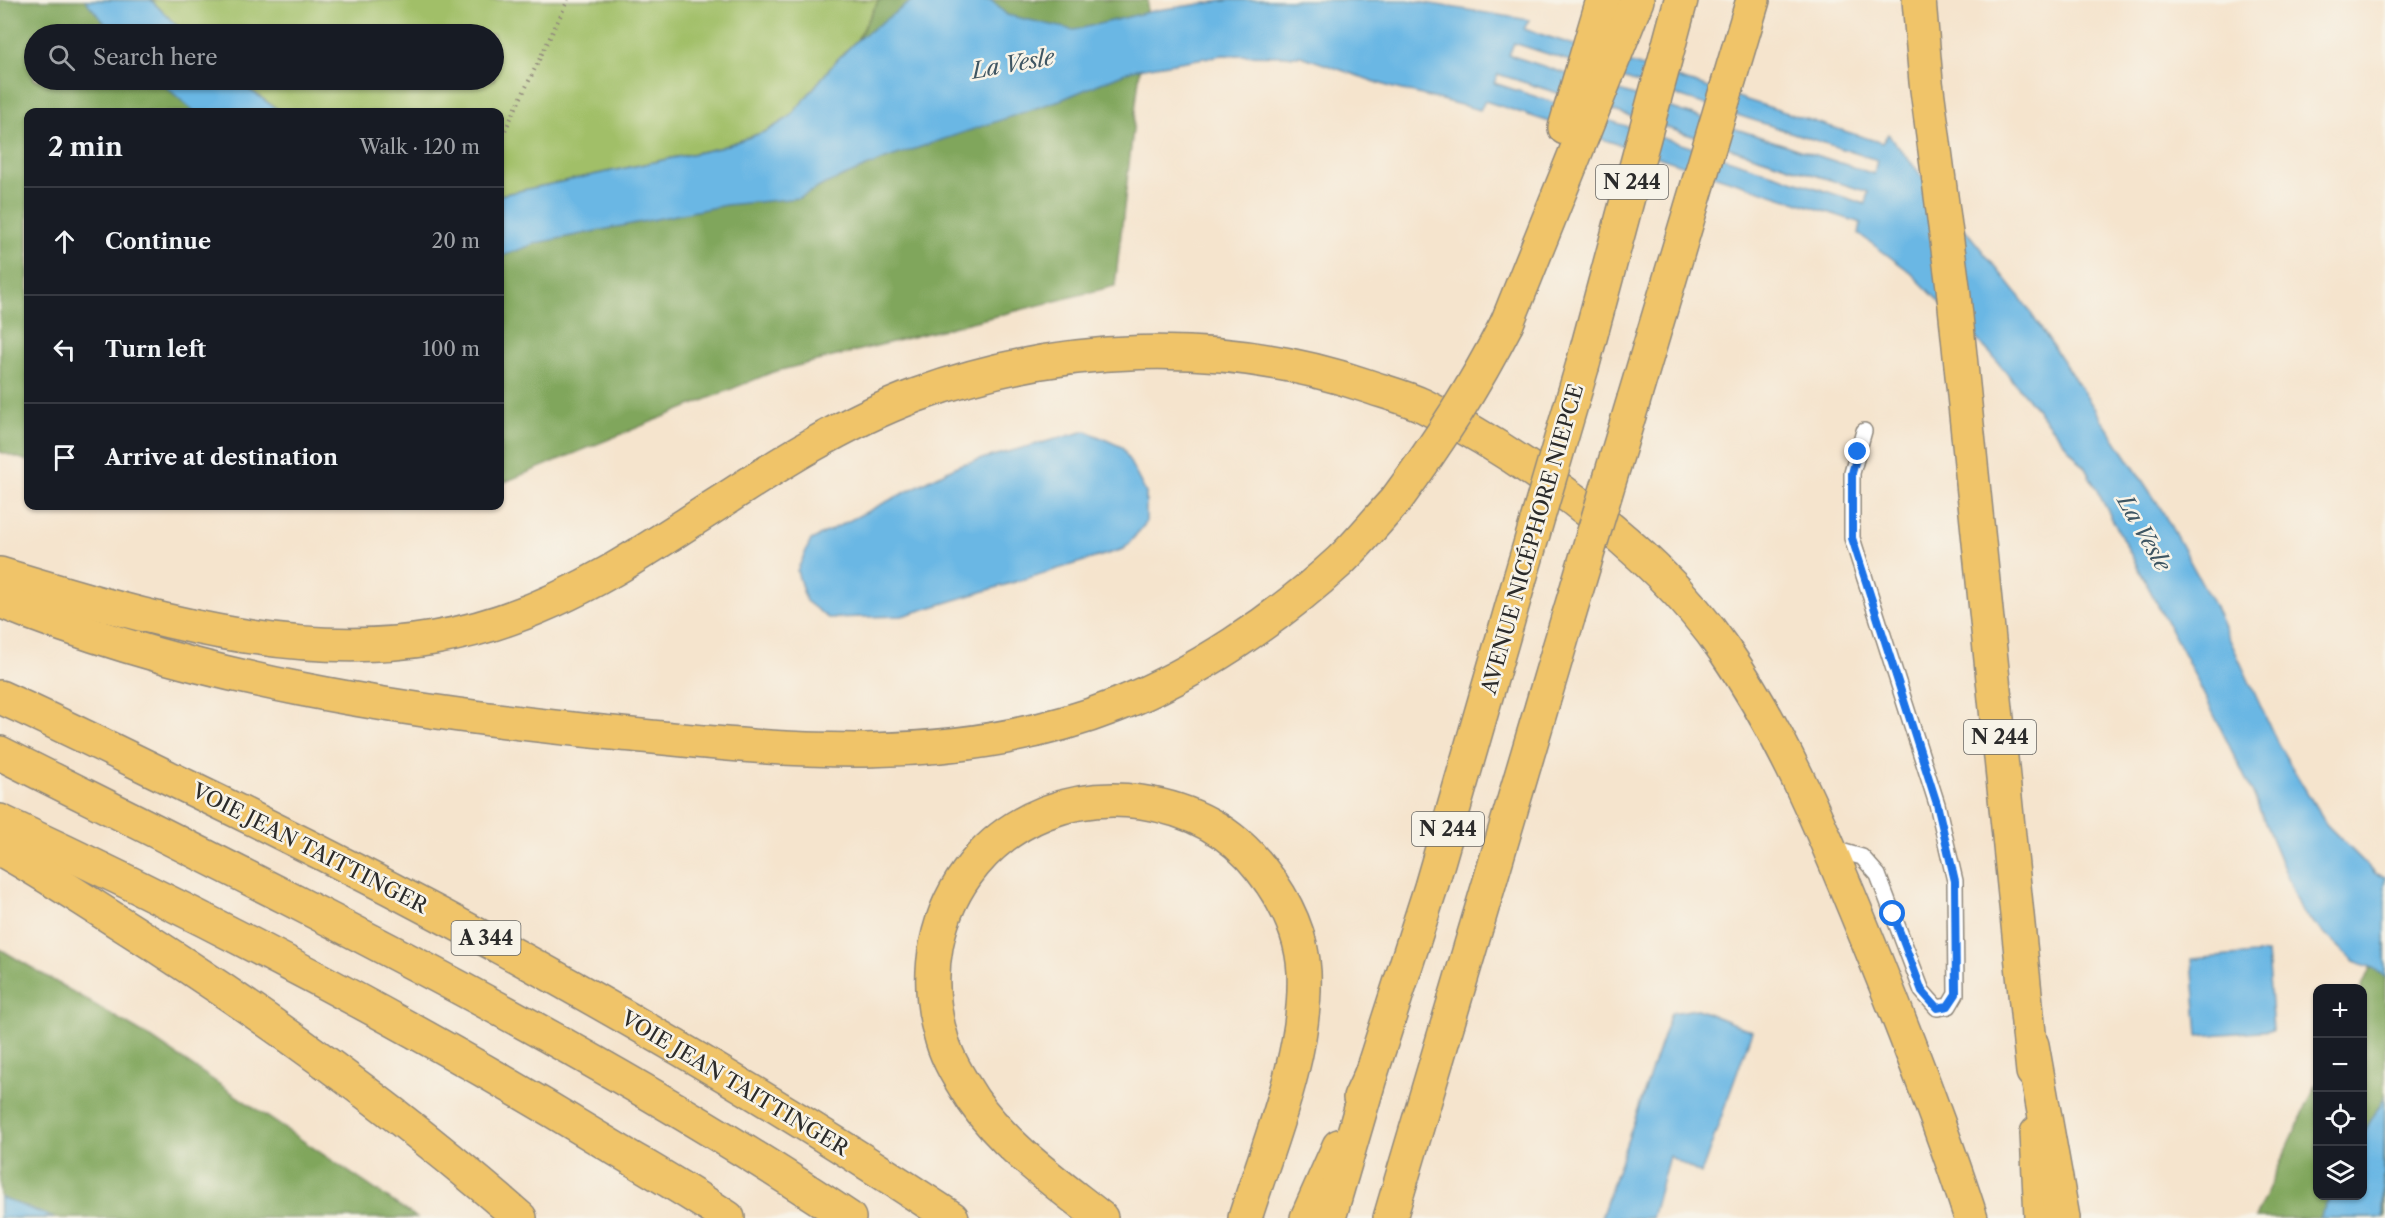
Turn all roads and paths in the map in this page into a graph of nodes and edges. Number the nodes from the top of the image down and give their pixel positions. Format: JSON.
{"nodes":[{"id":1,"x":568,"y":0,"type":"edge"},
{"id":2,"x":1603,"y":0,"type":"edge"},
{"id":3,"x":1636,"y":0,"type":"edge"},
{"id":4,"x":1681,"y":0,"type":"edge"},
{"id":5,"x":1753,"y":0,"type":"edge"},
{"id":6,"x":1920,"y":0,"type":"edge"},
{"id":7,"x":504,"y":133,"type":"edge"},
{"id":8,"x":1507,"y":323,"type":"junction"},
{"id":9,"x":1863,"y":431,"type":"dead end"},
{"id":10,"x":0,"y":574,"type":"edge"},
{"id":11,"x":0,"y":601,"type":"edge"},
{"id":12,"x":0,"y":697,"type":"edge"},
{"id":13,"x":0,"y":753,"type":"edge"},
{"id":14,"x":0,"y":821,"type":"edge"},
{"id":15,"x":1830,"y":848,"type":"junction"},
{"id":16,"x":0,"y":849,"type":"edge"},
{"id":17,"x":2032,"y":1045,"type":"junction"},
{"id":18,"x":1371,"y":1074,"type":"junction"},
{"id":19,"x":520,"y":1218,"type":"edge"},
{"id":20,"x":728,"y":1218,"type":"edge"},
{"id":21,"x":849,"y":1218,"type":"edge"},
{"id":22,"x":952,"y":1218,"type":"edge"},
{"id":23,"x":1101,"y":1218,"type":"edge"},
{"id":24,"x":1245,"y":1218,"type":"edge"},
{"id":25,"x":1307,"y":1218,"type":"edge"},
{"id":26,"x":1329,"y":1218,"type":"edge"},
{"id":27,"x":1390,"y":1218,"type":"edge"},
{"id":28,"x":1971,"y":1218,"type":"edge"},
{"id":29,"x":2041,"y":1218,"type":"edge"},
{"id":30,"x":2063,"y":1218,"type":"edge"}],
"edges":[{"from":1,"to":7,"type":"path"},
{"from":2,"to":8,"type":"highway"},
{"from":3,"to":8,"type":"highway"},
{"from":4,"to":18,"type":"highway","name":"AVENUE NICÉPHORE NIEPCE","number":"N 244","bridge":true},
{"from":5,"to":27,"type":"highway","bridge":true},
{"from":6,"to":17,"type":"highway","number":"N 244"},
{"from":8,"to":11,"type":"highway","bridge":true},
{"from":9,"to":15,"type":"lane"},
{"from":10,"to":15,"type":"highway"},
{"from":12,"to":22,"type":"highway","name":"VOIE JEAN TAITTINGER","number":"A 344"},
{"from":13,"to":21,"type":"highway","number":"A 344"},
{"from":14,"to":20,"type":"highway"},
{"from":15,"to":28,"type":"highway"},
{"from":16,"to":19,"type":"highway"},
{"from":17,"to":29,"type":"highway","number":"N 244"},
{"from":17,"to":30,"type":"highway"},
{"from":18,"to":25,"type":"highway","number":"N 244"},
{"from":18,"to":26,"type":"highway"},
{"from":23,"to":24,"type":"highway"}]}
